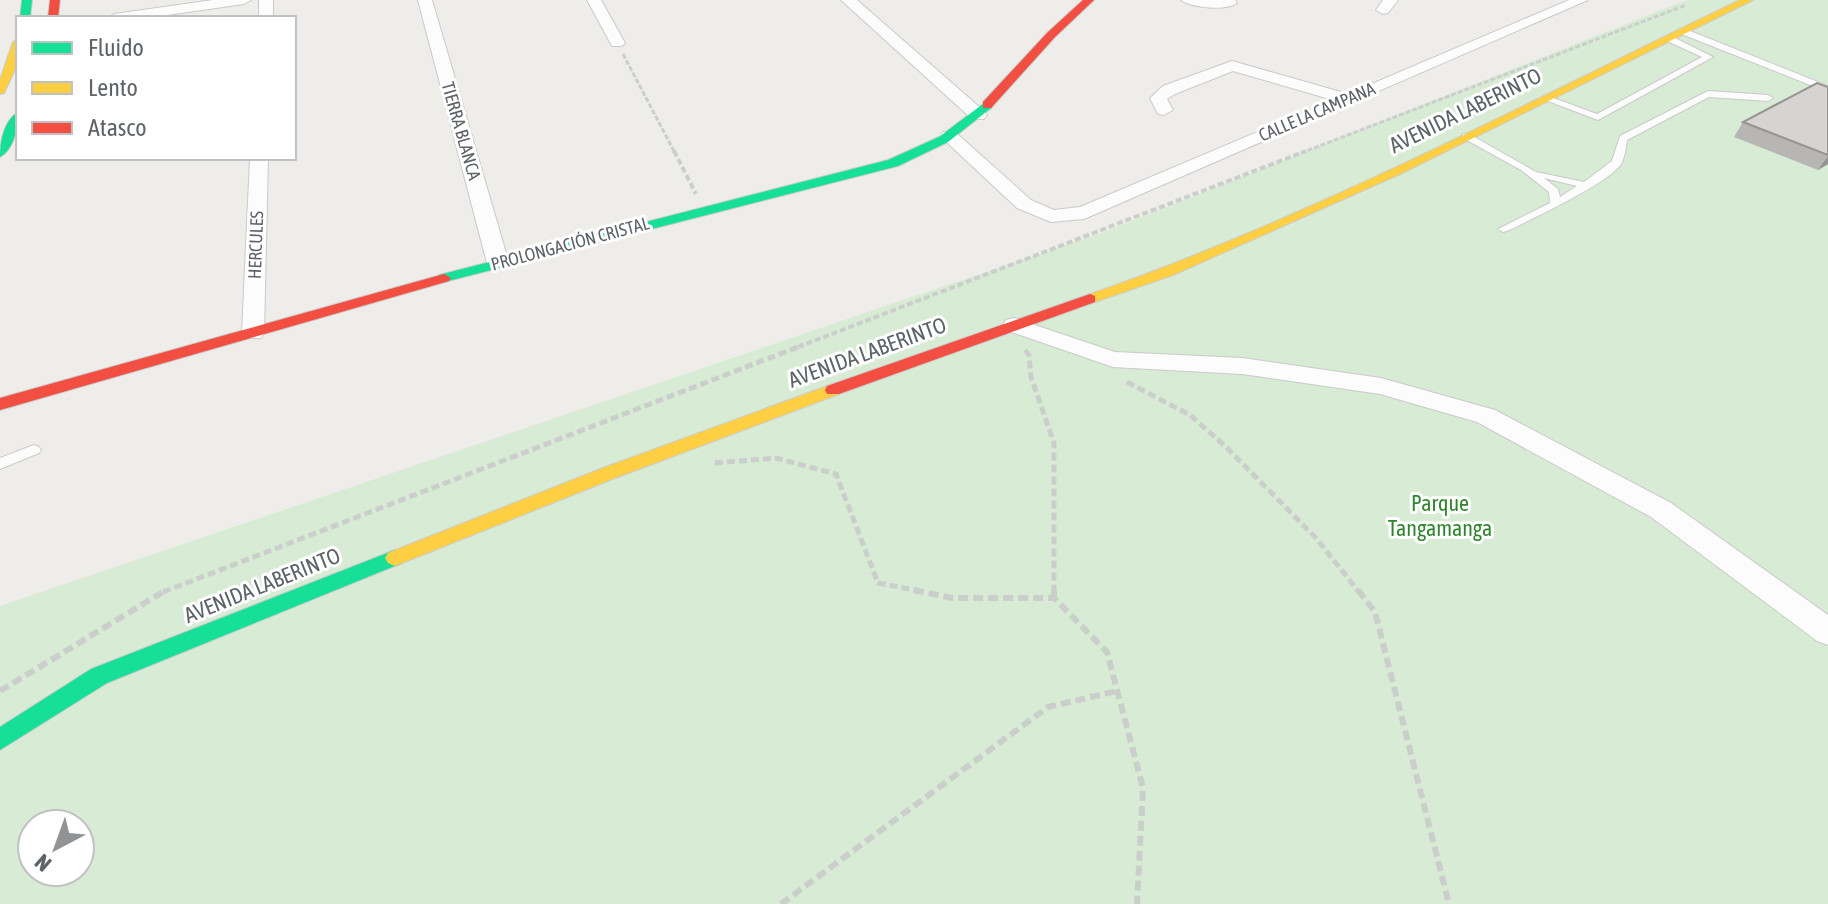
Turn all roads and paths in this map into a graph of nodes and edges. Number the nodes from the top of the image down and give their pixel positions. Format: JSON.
{"nodes":[{"id":1,"x":244,"y":0,"type":"edge"},
{"id":2,"x":425,"y":0,"type":"edge"},
{"id":3,"x":594,"y":0,"type":"edge"},
{"id":4,"x":848,"y":0,"type":"edge"},
{"id":5,"x":1089,"y":0,"type":"edge"},
{"id":6,"x":1188,"y":0,"type":"edge"},
{"id":7,"x":1581,"y":0,"type":"edge"},
{"id":8,"x":1698,"y":0,"type":"edge"},
{"id":9,"x":1748,"y":0,"type":"edge"},
{"id":10,"x":1230,"y":3,"type":"dead end"},
{"id":11,"x":128,"y":16,"type":"edge"},
{"id":12,"x":1675,"y":34,"type":"junction"},
{"id":13,"x":617,"y":43,"type":"joint"},
{"id":14,"x":16,"y":48,"type":"edge"},
{"id":15,"x":9,"y":71,"type":"edge"},
{"id":16,"x":1828,"y":89,"type":"edge"},
{"id":17,"x":0,"y":91,"type":"edge"},
{"id":18,"x":1545,"y":98,"type":"junction"},
{"id":19,"x":1768,"y":98,"type":"dead end"},
{"id":20,"x":1349,"y":99,"type":"junction"},
{"id":21,"x":1164,"y":110,"type":"dead end"},
{"id":22,"x":978,"y":115,"type":"junction"},
{"id":23,"x":16,"y":120,"type":"edge"},
{"id":24,"x":949,"y":136,"type":"junction"},
{"id":25,"x":1466,"y":136,"type":"junction"},
{"id":26,"x":0,"y":153,"type":"edge"},
{"id":27,"x":259,"y":160,"type":"edge"},
{"id":28,"x":1525,"y":168,"type":"junction"},
{"id":29,"x":1585,"y":185,"type":"junction"},
{"id":30,"x":1555,"y":204,"type":"junction"},
{"id":31,"x":704,"y":209,"type":"junction"},
{"id":32,"x":1503,"y":229,"type":"dead end"},
{"id":33,"x":498,"y":263,"type":"junction"},
{"id":34,"x":1014,"y":325,"type":"junction"},
{"id":35,"x":253,"y":333,"type":"junction"},
{"id":36,"x":1025,"y":349,"type":"junction"},
{"id":37,"x":1012,"y":351,"type":"dead end"},
{"id":38,"x":1039,"y":352,"type":"dead end"},
{"id":39,"x":1120,"y":378,"type":"dead end"},
{"id":40,"x":0,"y":404,"type":"edge"},
{"id":41,"x":34,"y":450,"type":"dead end"},
{"id":42,"x":722,"y":453,"type":"dead end"},
{"id":43,"x":0,"y":464,"type":"edge"},
{"id":44,"x":1054,"y":598,"type":"junction"},
{"id":45,"x":1828,"y":632,"type":"edge"},
{"id":46,"x":0,"y":691,"type":"edge"},
{"id":47,"x":1117,"y":691,"type":"junction"},
{"id":48,"x":0,"y":740,"type":"edge"},
{"id":49,"x":781,"y":904,"type":"edge"},
{"id":50,"x":1137,"y":904,"type":"edge"},
{"id":51,"x":1449,"y":904,"type":"edge"}],
"edges":[{"from":1,"to":11,"type":"street"},
{"from":2,"to":33,"type":"street","name":"TIERRA BLANCA"},
{"from":3,"to":13,"type":"street"},
{"from":4,"to":22,"type":"street"},
{"from":5,"to":22,"type":"street","name":"PROLONGACIÓN CRISTAL"},
{"from":6,"to":10,"type":"street"},
{"from":7,"to":20,"type":"street","name":"CALLE LA CAMPANA"},
{"from":8,"to":46,"type":"path"},
{"from":9,"to":12,"type":"street","name":"AVENIDA LABERINTO"},
{"from":12,"to":16,"type":"lane"},
{"from":12,"to":18,"type":"street","name":"AVENIDA LABERINTO"},
{"from":12,"to":18,"type":"lane"},
{"from":13,"to":31,"type":"path"},
{"from":14,"to":15,"type":"street"},
{"from":15,"to":17,"type":"street"},
{"from":18,"to":25,"type":"street","name":"AVENIDA LABERINTO"},
{"from":19,"to":29,"type":"lane"},
{"from":20,"to":21,"type":"street"},
{"from":20,"to":24,"type":"street","name":"CALLE LA CAMPANA"},
{"from":22,"to":24,"type":"street","name":"PROLONGACIÓN CRISTAL"},
{"from":23,"to":26,"type":"street"},
{"from":24,"to":31,"type":"street","name":"PROLONGACIÓN CRISTAL"},
{"from":25,"to":28,"type":"lane"},
{"from":25,"to":34,"type":"street","name":"AVENIDA LABERINTO"},
{"from":27,"to":35,"type":"street","name":"HERCULES"},
{"from":28,"to":29,"type":"lane"},
{"from":28,"to":30,"type":"lane"},
{"from":29,"to":30,"type":"lane"},
{"from":30,"to":32,"type":"lane"},
{"from":31,"to":33,"type":"street","name":"PROLONGACIÓN CRISTAL"},
{"from":33,"to":35,"type":"street","name":"PROLONGACIÓN CRISTAL"},
{"from":34,"to":36,"type":"path"},
{"from":34,"to":45,"type":"street"},
{"from":34,"to":48,"type":"street","name":"AVENIDA LABERINTO"},
{"from":35,"to":40,"type":"street","name":"PROLONGACIÓN CRISTAL"},
{"from":36,"to":37,"type":"path"},
{"from":36,"to":38,"type":"path"},
{"from":36,"to":44,"type":"path"},
{"from":39,"to":51,"type":"path"},
{"from":41,"to":43,"type":"lane"},
{"from":42,"to":44,"type":"path"},
{"from":44,"to":47,"type":"path"},
{"from":47,"to":49,"type":"path"},
{"from":47,"to":50,"type":"path"}]}
